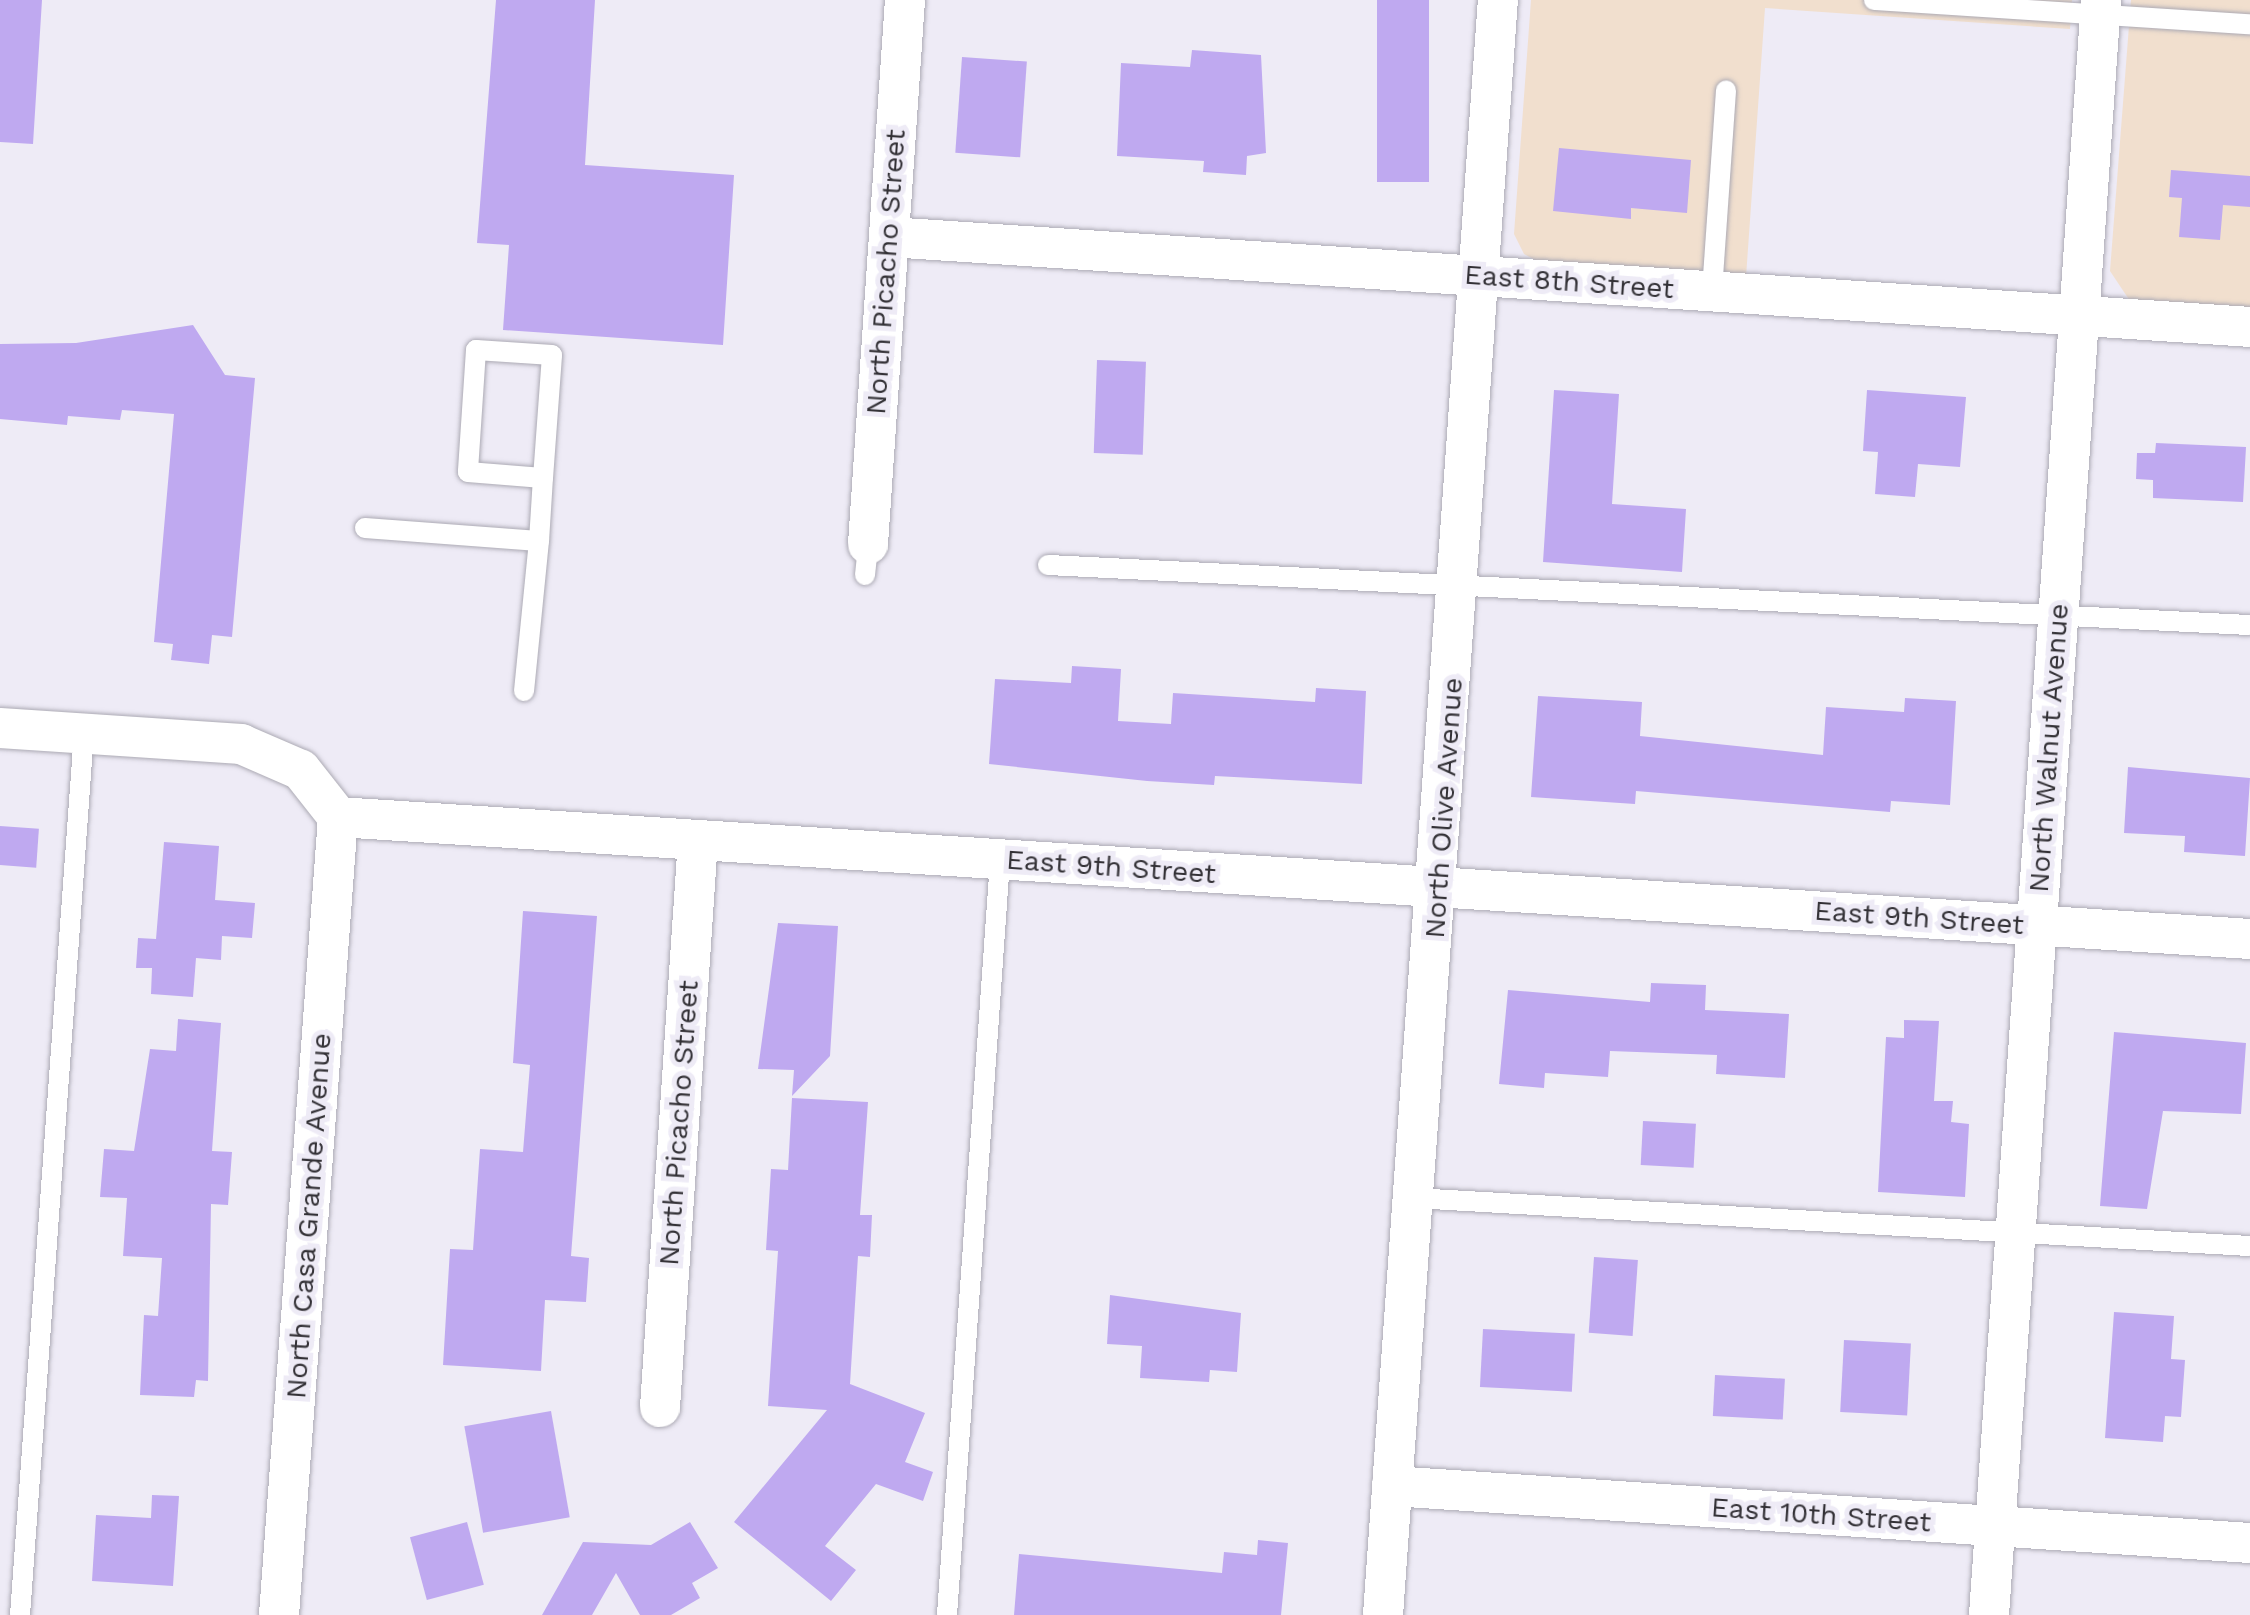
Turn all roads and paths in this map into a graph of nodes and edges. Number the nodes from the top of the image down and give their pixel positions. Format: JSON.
{"nodes":[{"id":1,"x":905,"y":0,"type":"edge"},
{"id":2,"x":1498,"y":0,"type":"edge"},
{"id":3,"x":1874,"y":0,"type":"edge"},
{"id":4,"x":2101,"y":6,"type":"edge"},
{"id":5,"x":2250,"y":24,"type":"edge"},
{"id":6,"x":1726,"y":90,"type":"dead end"},
{"id":7,"x":888,"y":237,"type":"junction"},
{"id":8,"x":1484,"y":276,"type":"junction"},
{"id":9,"x":1712,"y":291,"type":"junction"},
{"id":10,"x":2079,"y":316,"type":"junction"},
{"id":11,"x":2250,"y":327,"type":"edge"},
{"id":12,"x":543,"y":478,"type":"junction"},
{"id":13,"x":364,"y":528,"type":"dead end"},
{"id":14,"x":539,"y":540,"type":"junction"},
{"id":15,"x":866,"y":560,"type":"dead end"},
{"id":16,"x":1048,"y":565,"type":"dead end"},
{"id":17,"x":1460,"y":591,"type":"junction"},
{"id":18,"x":2058,"y":620,"type":"junction"},
{"id":19,"x":2250,"y":626,"type":"edge"},
{"id":20,"x":524,"y":691,"type":"dead end"},
{"id":21,"x":0,"y":728,"type":"edge"},
{"id":22,"x":84,"y":734,"type":"junction"},
{"id":23,"x":338,"y":817,"type":"junction"},
{"id":24,"x":698,"y":840,"type":"junction"},
{"id":25,"x":1000,"y":860,"type":"junction"},
{"id":26,"x":1438,"y":888,"type":"junction"},
{"id":27,"x":2037,"y":926,"type":"junction"},
{"id":28,"x":2250,"y":939,"type":"edge"},
{"id":29,"x":1414,"y":1198,"type":"junction"},
{"id":30,"x":2016,"y":1235,"type":"junction"},
{"id":31,"x":2250,"y":1246,"type":"edge"},
{"id":32,"x":660,"y":1406,"type":"dead end"},
{"id":33,"x":1392,"y":1486,"type":"junction"},
{"id":34,"x":1995,"y":1526,"type":"junction"},
{"id":35,"x":2250,"y":1543,"type":"edge"},
{"id":36,"x":20,"y":1615,"type":"edge"},
{"id":37,"x":280,"y":1615,"type":"edge"},
{"id":38,"x":947,"y":1615,"type":"edge"},
{"id":39,"x":1384,"y":1615,"type":"edge"},
{"id":40,"x":1989,"y":1615,"type":"edge"}],
"edges":[{"from":1,"to":7,"type":"street","name":"North Picacho Street"},
{"from":2,"to":8,"type":"street","name":"North Olive Avenue"},
{"from":3,"to":4,"type":"lane"},
{"from":4,"to":5,"type":"lane"},
{"from":4,"to":10,"type":"street","name":"North Walnut Avenue"},
{"from":6,"to":9,"type":"lane"},
{"from":7,"to":8,"type":"street","name":"East 8th Street"},
{"from":7,"to":15,"type":"street","name":"North Picacho Street"},
{"from":8,"to":9,"type":"street","name":"East 8th Street"},
{"from":8,"to":17,"type":"street","name":"North Olive Avenue"},
{"from":9,"to":10,"type":"street","name":"East 8th Street"},
{"from":10,"to":11,"type":"street","name":"East 8th Street"},
{"from":10,"to":18,"type":"street","name":"North Walnut Avenue"},
{"from":12,"to":12,"type":"lane"},
{"from":12,"to":14,"type":"lane"},
{"from":13,"to":14,"type":"lane"},
{"from":14,"to":20,"type":"lane"},
{"from":16,"to":17,"type":"lane"},
{"from":17,"to":18,"type":"lane"},
{"from":17,"to":26,"type":"street","name":"North Olive Avenue"},
{"from":18,"to":19,"type":"lane"},
{"from":18,"to":27,"type":"street","name":"North Walnut Avenue"},
{"from":21,"to":22,"type":"street"},
{"from":22,"to":23,"type":"street"},
{"from":22,"to":36,"type":"lane"},
{"from":23,"to":24,"type":"street","name":"East 9th Street"},
{"from":23,"to":37,"type":"street","name":"North Casa Grande Avenue"},
{"from":24,"to":25,"type":"street","name":"East 9th Street"},
{"from":24,"to":32,"type":"street","name":"North Picacho Street"},
{"from":25,"to":26,"type":"street","name":"East 9th Street"},
{"from":25,"to":38,"type":"lane"},
{"from":26,"to":27,"type":"street","name":"East 9th Street"},
{"from":26,"to":29,"type":"street","name":"North Olive Avenue"},
{"from":27,"to":28,"type":"street","name":"East 9th Street"},
{"from":27,"to":30,"type":"street","name":"North Walnut Avenue"},
{"from":29,"to":30,"type":"lane"},
{"from":29,"to":33,"type":"street","name":"North Olive Avenue"},
{"from":30,"to":31,"type":"lane"},
{"from":30,"to":34,"type":"street","name":"North Walnut Avenue"},
{"from":33,"to":34,"type":"street","name":"East 10th Street"},
{"from":33,"to":39,"type":"street","name":"North Olive Avenue"},
{"from":34,"to":35,"type":"street","name":"East 10th Street"},
{"from":34,"to":40,"type":"street","name":"North Walnut Avenue"}]}
